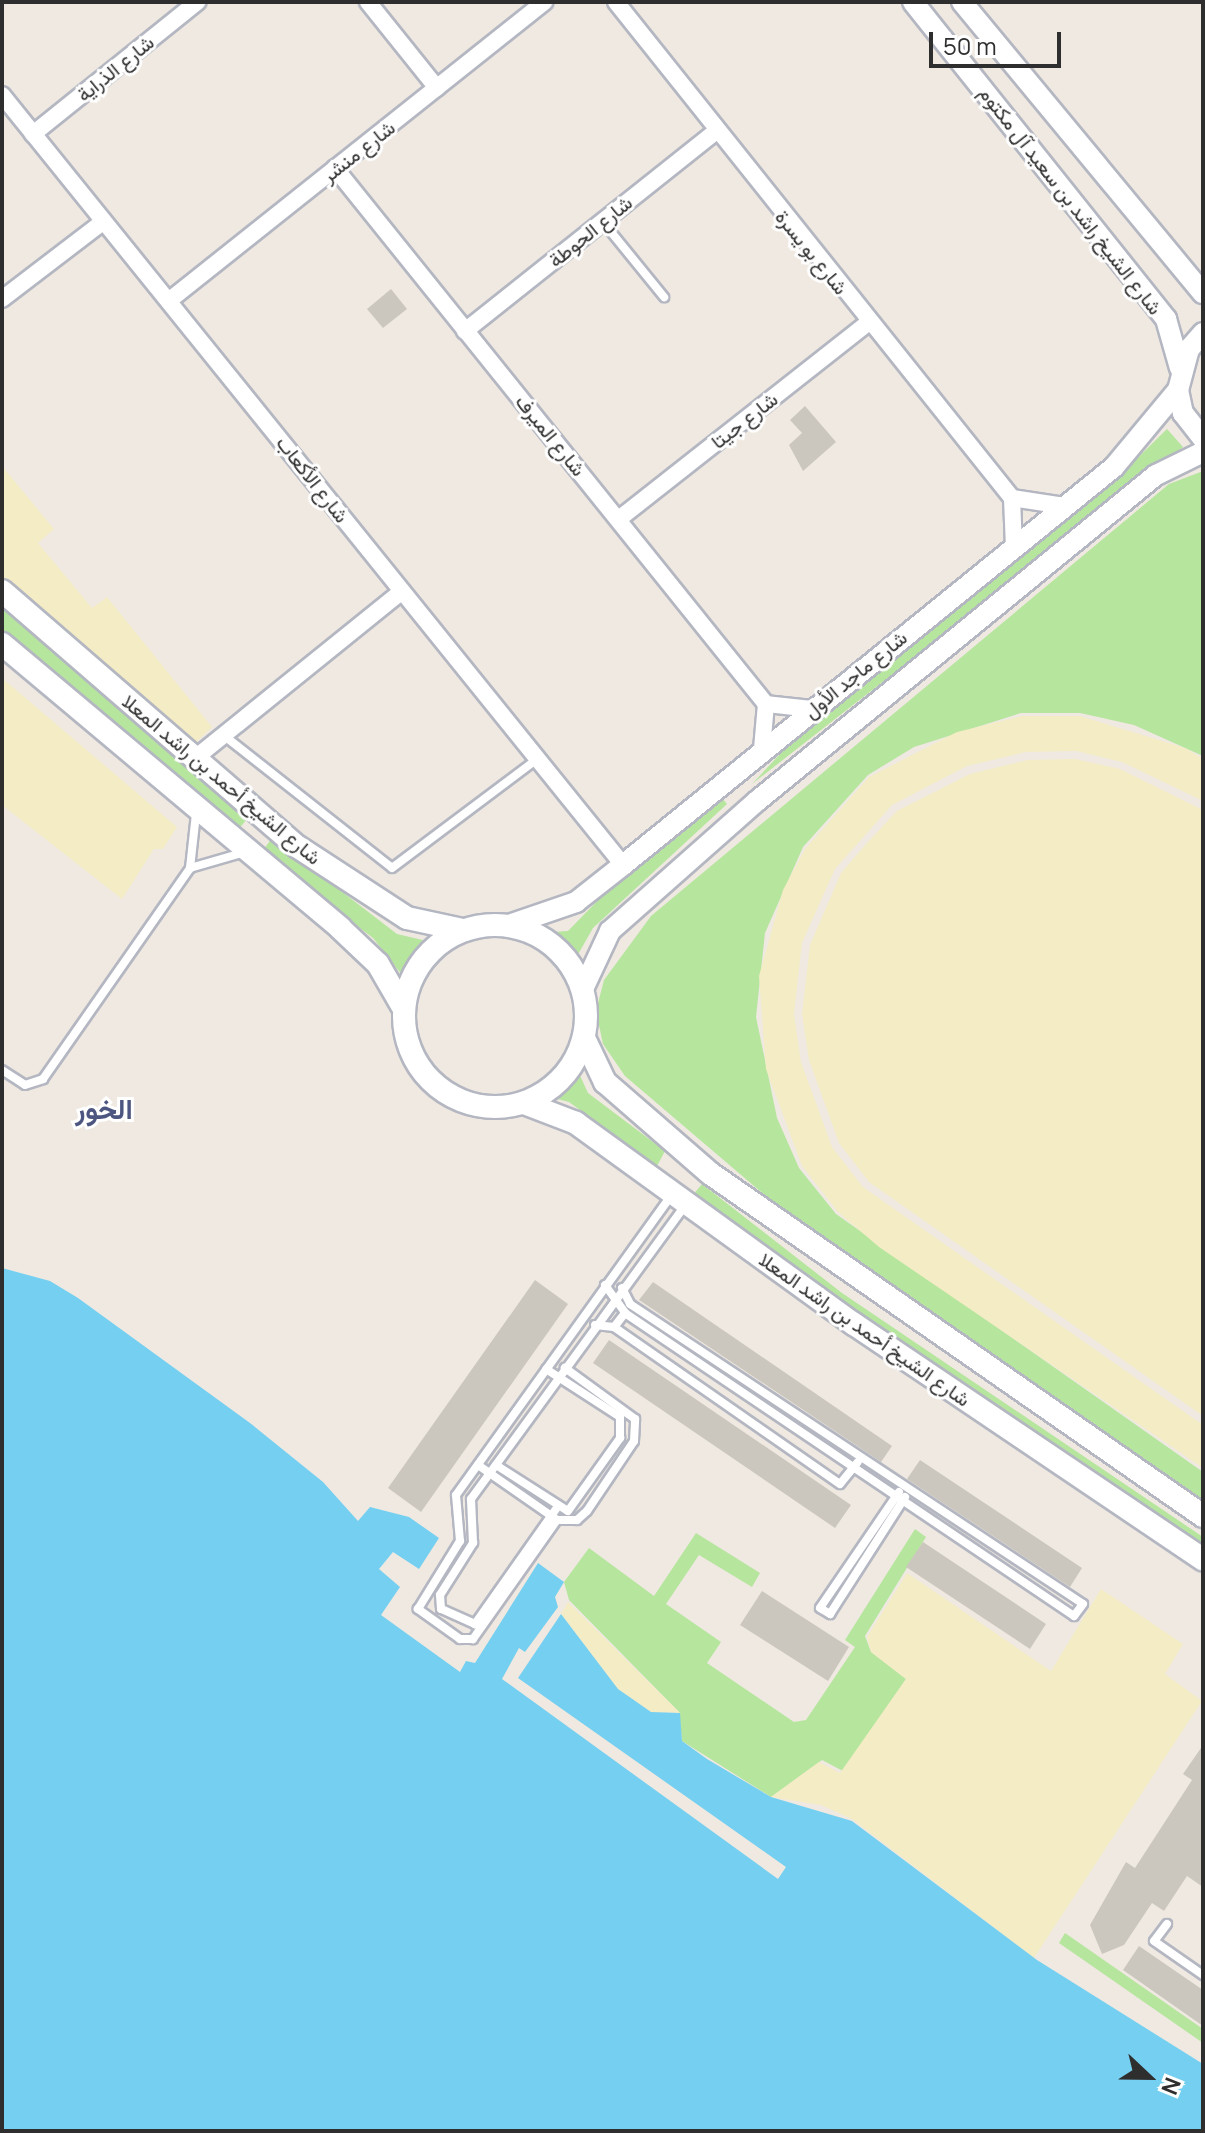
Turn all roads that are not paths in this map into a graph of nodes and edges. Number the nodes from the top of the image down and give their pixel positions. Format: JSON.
{"nodes":[{"id":1,"x":197,"y":2,"type":"edge"},
{"id":2,"x":368,"y":2,"type":"edge"},
{"id":3,"x":544,"y":2,"type":"edge"},
{"id":4,"x":616,"y":2,"type":"edge"},
{"id":5,"x":913,"y":2,"type":"edge"},
{"id":6,"x":962,"y":2,"type":"edge"},
{"id":7,"x":437,"y":88,"type":"junction"},
{"id":8,"x":2,"y":95,"type":"edge"},
{"id":9,"x":715,"y":132,"type":"junction"},
{"id":10,"x":33,"y":134,"type":"junction"},
{"id":11,"x":335,"y":168,"type":"junction"},
{"id":12,"x":104,"y":221,"type":"junction"},
{"id":13,"x":603,"y":222,"type":"junction"},
{"id":14,"x":1203,"y":293,"type":"edge"},
{"id":15,"x":664,"y":297,"type":"dead end"},
{"id":16,"x":2,"y":299,"type":"edge"},
{"id":17,"x":171,"y":299,"type":"junction"},
{"id":18,"x":869,"y":322,"type":"junction"},
{"id":19,"x":465,"y":331,"type":"junction"},
{"id":20,"x":1203,"y":333,"type":"edge"},
{"id":21,"x":1180,"y":368,"type":"junction"},
{"id":22,"x":1178,"y":390,"type":"junction"},
{"id":23,"x":1203,"y":439,"type":"edge"},
{"id":24,"x":1203,"y":452,"type":"edge"},
{"id":25,"x":1012,"y":498,"type":"junction"},
{"id":26,"x":1064,"y":506,"type":"junction"},
{"id":27,"x":620,"y":518,"type":"junction"},
{"id":28,"x":1014,"y":547,"type":"junction"},
{"id":29,"x":2,"y":591,"type":"edge"},
{"id":30,"x":402,"y":591,"type":"junction"},
{"id":31,"x":2,"y":644,"type":"edge"},
{"id":32,"x":766,"y":704,"type":"junction"},
{"id":33,"x":811,"y":709,"type":"junction"},
{"id":34,"x":222,"y":734,"type":"junction"},
{"id":35,"x":762,"y":749,"type":"junction"},
{"id":36,"x":194,"y":759,"type":"junction"},
{"id":37,"x":537,"y":759,"type":"junction"},
{"id":38,"x":196,"y":810,"type":"junction"},
{"id":39,"x":248,"y":853,"type":"junction"},
{"id":40,"x":623,"y":865,"type":"junction"},
{"id":41,"x":190,"y":868,"type":"junction"},
{"id":42,"x":509,"y":925,"type":"junction"},
{"id":43,"x":463,"y":930,"type":"junction"},
{"id":44,"x":583,"y":989,"type":"junction"},
{"id":45,"x":404,"y":1009,"type":"junction"},
{"id":46,"x":584,"y":1038,"type":"junction"},
{"id":47,"x":2,"y":1070,"type":"edge"},
{"id":48,"x":524,"y":1103,"type":"junction"},
{"id":49,"x":680,"y":1197,"type":"junction"},
{"id":50,"x":605,"y":1285,"type":"junction"},
{"id":51,"x":622,"y":1288,"type":"junction"},
{"id":52,"x":614,"y":1298,"type":"junction"},
{"id":53,"x":625,"y":1313,"type":"junction"},
{"id":54,"x":595,"y":1325,"type":"junction"},
{"id":55,"x":614,"y":1327,"type":"junction"},
{"id":56,"x":565,"y":1368,"type":"junction"},
{"id":57,"x":546,"y":1369,"type":"junction"},
{"id":58,"x":559,"y":1377,"type":"junction"},
{"id":59,"x":862,"y":1458,"type":"junction"},
{"id":60,"x":478,"y":1465,"type":"junction"},
{"id":61,"x":496,"y":1465,"type":"junction"},
{"id":62,"x":855,"y":1466,"type":"junction"},
{"id":63,"x":490,"y":1474,"type":"junction"},
{"id":64,"x":904,"y":1494,"type":"junction"},
{"id":65,"x":554,"y":1515,"type":"junction"},
{"id":66,"x":1203,"y":1516,"type":"edge"},
{"id":67,"x":1203,"y":1559,"type":"edge"},
{"id":68,"x":1167,"y":1924,"type":"dead end"},
{"id":69,"x":1203,"y":1975,"type":"edge"}],
"edges":[{"from":1,"to":10,"type":"street","name":"شارع الذراية"},
{"from":2,"to":7,"type":"street"},
{"from":3,"to":7,"type":"street","name":"شارع منشر"},
{"from":4,"to":9,"type":"street","name":"شارع بو يسرة"},
{"from":5,"to":21,"type":"street","name":"شارع الشيخ راشد بن سعيد آل مكتوم"},
{"from":6,"to":14,"type":"street","name":"شارع الشيخ راشد بن سعيد آل مكتوم"},
{"from":7,"to":11,"type":"street","name":"شارع منشر"},
{"from":8,"to":10,"type":"street","name":"شارع الأكعاب"},
{"from":9,"to":13,"type":"street","name":"شارع الحوطة"},
{"from":9,"to":18,"type":"street","name":"شارع بو يسرة"},
{"from":10,"to":12,"type":"street","name":"شارع الأكعاب"},
{"from":11,"to":17,"type":"street","name":"شارع منشر"},
{"from":11,"to":19,"type":"street","name":"شارع الميرف"},
{"from":12,"to":16,"type":"street"},
{"from":12,"to":17,"type":"street","name":"شارع الأكعاب"},
{"from":13,"to":15,"type":"lane"},
{"from":13,"to":19,"type":"street","name":"شارع الحوطة"},
{"from":17,"to":30,"type":"street","name":"شارع الأكعاب"},
{"from":18,"to":25,"type":"street","name":"شارع بو يسرة"},
{"from":18,"to":27,"type":"street","name":"شارع جيتا"},
{"from":19,"to":27,"type":"street","name":"شارع الميرف"},
{"from":20,"to":21,"type":"street"},
{"from":21,"to":22,"type":"street"},
{"from":22,"to":23,"type":"street"},
{"from":22,"to":26,"type":"street","name":"شارع ماجد الأول"},
{"from":24,"to":44,"type":"street","name":"شارع ماجد الأول"},
{"from":25,"to":26,"type":"street"},
{"from":25,"to":28,"type":"street"},
{"from":26,"to":28,"type":"street","name":"شارع ماجد الأول"},
{"from":27,"to":32,"type":"street","name":"شارع الميرف"},
{"from":28,"to":33,"type":"street","name":"شارع ماجد الأول"},
{"from":29,"to":36,"type":"main road","name":"شارع الشيخ أحمد بن راشد المعلا"},
{"from":30,"to":34,"type":"street"},
{"from":30,"to":37,"type":"street","name":"شارع الأكعاب"},
{"from":31,"to":38,"type":"main road","name":"شارع الشيخ أحمد بن راشد المعلا"},
{"from":32,"to":33,"type":"street"},
{"from":32,"to":35,"type":"street"},
{"from":33,"to":35,"type":"street","name":"شارع ماجد الأول"},
{"from":34,"to":36,"type":"street"},
{"from":34,"to":37,"type":"lane"},
{"from":35,"to":40,"type":"street","name":"شارع ماجد الأول"},
{"from":36,"to":43,"type":"main road","name":"شارع الشيخ أحمد بن راشد المعلا"},
{"from":37,"to":40,"type":"street","name":"شارع الأكعاب"},
{"from":38,"to":39,"type":"main road","name":"شارع الشيخ أحمد بن راشد المعلا"},
{"from":38,"to":41,"type":"lane"},
{"from":39,"to":41,"type":"lane"},
{"from":39,"to":45,"type":"main road","name":"شارع الشيخ أحمد بن راشد المعلا"},
{"from":40,"to":42,"type":"street","name":"شارع ماجد الأول"},
{"from":41,"to":47,"type":"lane"},
{"from":42,"to":43,"type":"main road"},
{"from":42,"to":44,"type":"main road"},
{"from":43,"to":45,"type":"main road"},
{"from":44,"to":46,"type":"main road"},
{"from":45,"to":48,"type":"main road"},
{"from":46,"to":48,"type":"main road"},
{"from":46,"to":66,"type":"main road","name":"شارع الشيخ أحمد بن راشد المعلا"},
{"from":48,"to":49,"type":"main road","name":"شارع الشيخ أحمد بن راشد المعلا"},
{"from":49,"to":50,"type":"lane"},
{"from":49,"to":51,"type":"lane"},
{"from":49,"to":67,"type":"main road","name":"شارع الشيخ أحمد بن راشد المعلا"},
{"from":50,"to":52,"type":"lane"},
{"from":50,"to":57,"type":"lane"},
{"from":51,"to":52,"type":"lane"},
{"from":51,"to":59,"type":"lane"},
{"from":52,"to":53,"type":"lane"},
{"from":52,"to":54,"type":"lane"},
{"from":53,"to":55,"type":"lane"},
{"from":53,"to":62,"type":"lane"},
{"from":54,"to":55,"type":"lane"},
{"from":54,"to":56,"type":"lane"},
{"from":55,"to":62,"type":"lane"},
{"from":56,"to":58,"type":"lane"},
{"from":56,"to":65,"type":"lane"},
{"from":57,"to":58,"type":"lane"},
{"from":57,"to":60,"type":"lane"},
{"from":58,"to":61,"type":"lane"},
{"from":58,"to":65,"type":"lane"},
{"from":59,"to":62,"type":"lane"},
{"from":59,"to":64,"type":"lane"},
{"from":60,"to":63,"type":"lane"},
{"from":60,"to":65,"type":"lane"},
{"from":61,"to":63,"type":"lane"},
{"from":61,"to":65,"type":"lane"},
{"from":62,"to":64,"type":"lane"},
{"from":63,"to":65,"type":"lane"},
{"from":63,"to":65,"type":"lane"},
{"from":64,"to":64,"type":"lane"},
{"from":64,"to":64,"type":"lane"},
{"from":68,"to":69,"type":"lane"}]}
